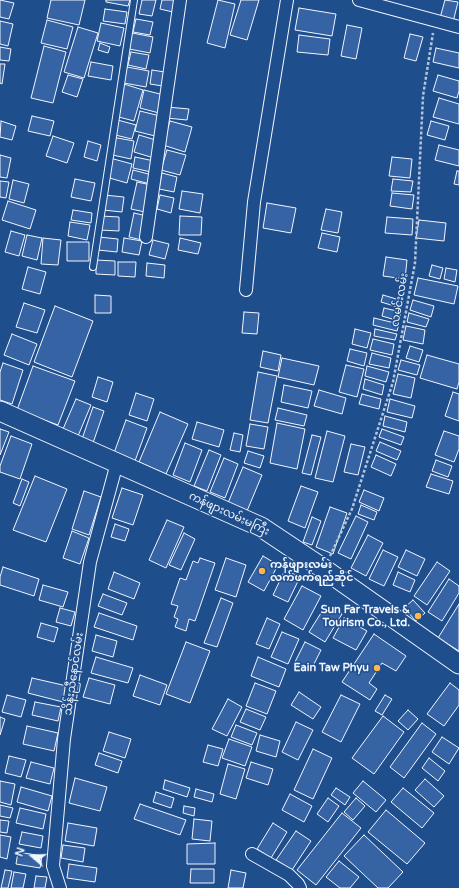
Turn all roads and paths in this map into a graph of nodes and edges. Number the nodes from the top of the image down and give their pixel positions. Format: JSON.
{"nodes":[{"id":1,"x":134,"y":0,"type":"edge"},
{"id":2,"x":180,"y":0,"type":"edge"},
{"id":3,"x":287,"y":0,"type":"edge"},
{"id":4,"x":359,"y":0,"type":"edge"},
{"id":5,"x":434,"y":20,"type":"junction"},
{"id":6,"x":459,"y":27,"type":"edge"},
{"id":7,"x":146,"y":237,"type":"dead end"},
{"id":8,"x":93,"y":267,"type":"dead end"},
{"id":9,"x":246,"y":290,"type":"dead end"},
{"id":10,"x":0,"y":411,"type":"edge"},
{"id":11,"x":117,"y":463,"type":"junction"},
{"id":12,"x":324,"y":569,"type":"junction"},
{"id":13,"x":459,"y":664,"type":"edge"},
{"id":14,"x":252,"y":854,"type":"dead end"},
{"id":15,"x":60,"y":888,"type":"edge"},
{"id":16,"x":300,"y":888,"type":"edge"}],
"edges":[{"from":1,"to":8,"type":"lane"},
{"from":2,"to":7,"type":"street"},
{"from":3,"to":9,"type":"street"},
{"from":4,"to":5,"type":"street"},
{"from":5,"to":6,"type":"street"},
{"from":5,"to":12,"type":"path","name":"လမင်းလမ်း"},
{"from":10,"to":11,"type":"main road","name":"ကန်ဖျားလမ်းမကြီး"},
{"from":11,"to":12,"type":"main road","name":"ကန်ဖျားလမ်းမကြီး"},
{"from":11,"to":15,"type":"street","name":"သိန်းညီနောင်လမ်း"},
{"from":12,"to":13,"type":"main road","name":"ကန်ဖျားလမ်းမကြီး"},
{"from":14,"to":16,"type":"street"}]}
